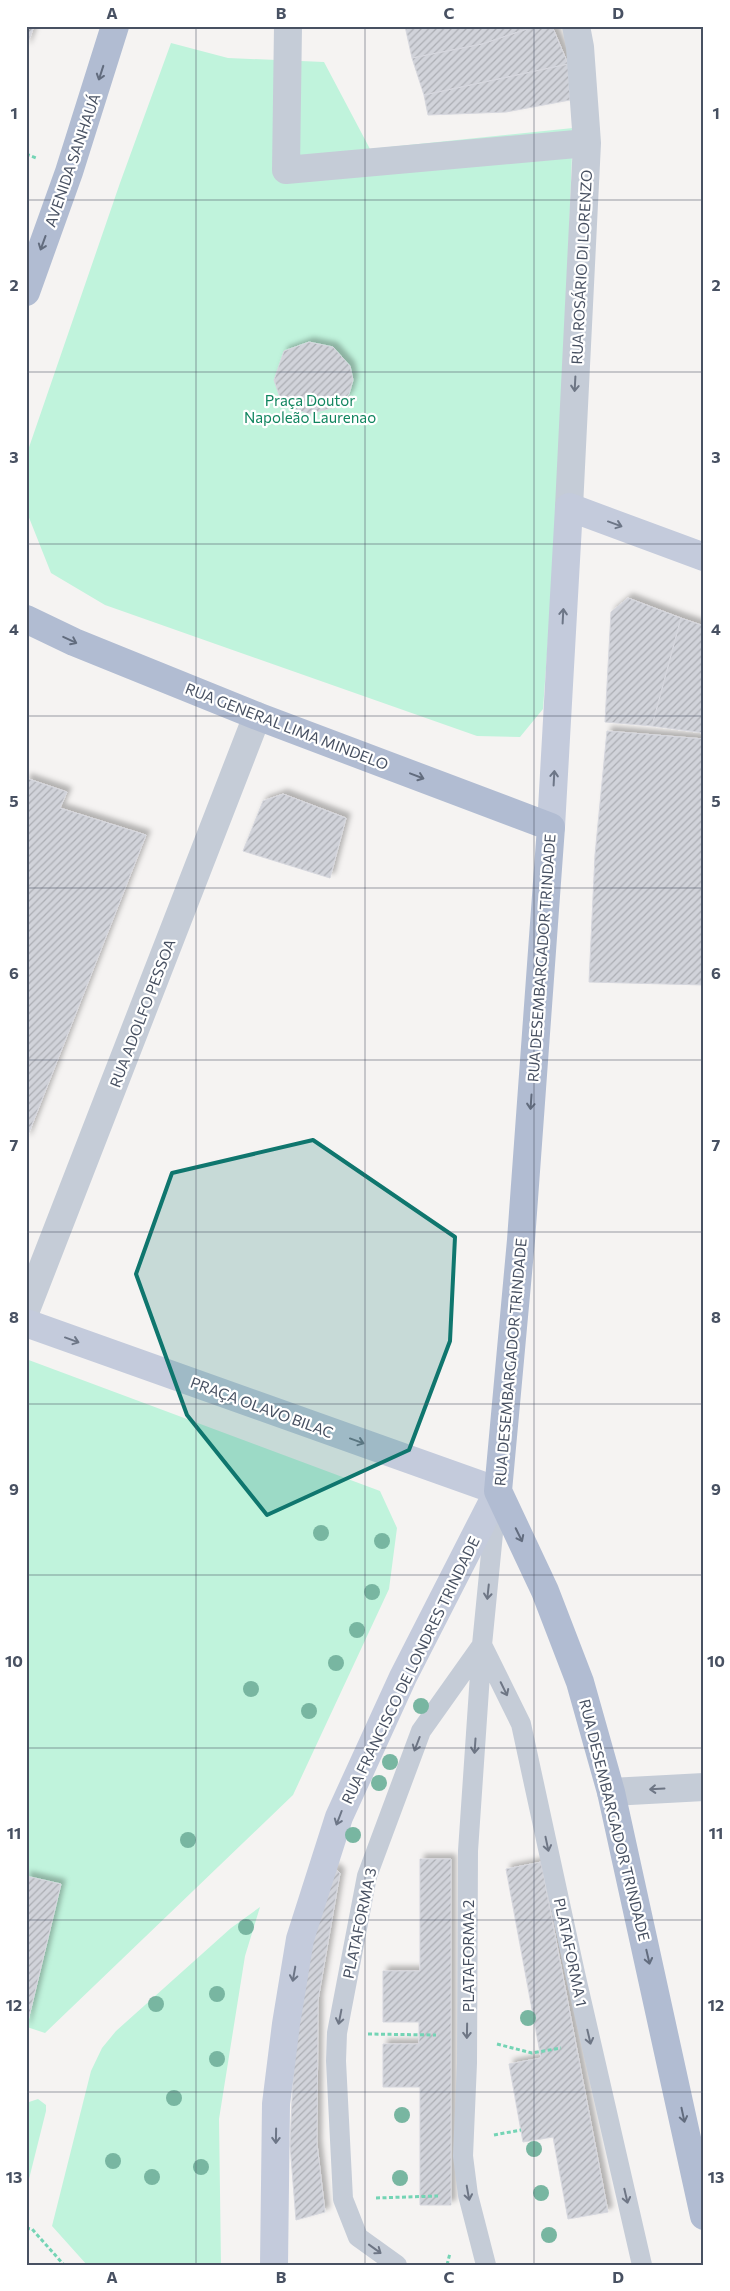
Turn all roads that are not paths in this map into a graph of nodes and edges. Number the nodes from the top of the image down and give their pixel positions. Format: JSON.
{"nodes":[{"id":1,"x":115,"y":26,"type":"edge"},
{"id":2,"x":288,"y":26,"type":"edge"},
{"id":3,"x":576,"y":26,"type":"edge"},
{"id":4,"x":587,"y":143,"type":"junction"},
{"id":5,"x":26,"y":292,"type":"edge"},
{"id":6,"x":569,"y":507,"type":"junction"},
{"id":7,"x":704,"y":557,"type":"edge"},
{"id":8,"x":26,"y":619,"type":"edge"},
{"id":9,"x":257,"y":716,"type":"junction"},
{"id":10,"x":551,"y":827,"type":"junction"},
{"id":11,"x":26,"y":1310,"type":"edge"},
{"id":12,"x":26,"y":1323,"type":"edge"},
{"id":13,"x":498,"y":1491,"type":"junction"},
{"id":14,"x":482,"y":1645,"type":"junction"},
{"id":15,"x":704,"y":1786,"type":"edge"},
{"id":16,"x":611,"y":1792,"type":"junction"},
{"id":17,"x":704,"y":2216,"type":"edge"},
{"id":18,"x":274,"y":2265,"type":"edge"},
{"id":19,"x":397,"y":2265,"type":"edge"},
{"id":20,"x":486,"y":2265,"type":"edge"},
{"id":21,"x":642,"y":2265,"type":"edge"}],
"edges":[{"from":1,"to":5,"type":"main road","name":"AVENIDA SANHAUÁ","one_way":true},
{"from":2,"to":4,"type":"street"},
{"from":3,"to":4,"type":"street","name":"RUA ROSÁRIO DI LORENZO"},
{"from":4,"to":6,"type":"street","name":"RUA ROSÁRIO DI LORENZO","one_way":true},
{"from":6,"to":7,"type":"street","one_way":true},
{"from":10,"to":6,"type":"street","name":"RUA DESEMBARGADOR TRINDADE","one_way":true},
{"from":8,"to":9,"type":"main road","name":"RUA GENERAL LIMA MINDELO","one_way":true},
{"from":9,"to":10,"type":"main road","name":"RUA GENERAL LIMA MINDELO","one_way":true},
{"from":9,"to":11,"type":"street","name":"RUA ADOLFO PESSOA"},
{"from":10,"to":13,"type":"main road","name":"RUA DESEMBARGADOR TRINDADE","one_way":true},
{"from":12,"to":13,"type":"street","name":"PRAÇA OLAVO BILAC","one_way":true},
{"from":13,"to":14,"type":"lane","name":"PLATAFORMA 2","one_way":true},
{"from":13,"to":16,"type":"main road","name":"RUA DESEMBARGADOR TRINDADE","one_way":true},
{"from":13,"to":18,"type":"street","name":"RUA FRANCISCO DE LONDRES TRINDADE","one_way":true},
{"from":14,"to":19,"type":"lane","name":"PLATAFORMA 3","one_way":true},
{"from":14,"to":20,"type":"lane","name":"PLATAFORMA 2","one_way":true},
{"from":14,"to":21,"type":"lane","name":"PLATAFORMA 1","one_way":true},
{"from":15,"to":16,"type":"street","one_way":true},
{"from":16,"to":17,"type":"main road","name":"RUA DESEMBARGADOR TRINDADE","one_way":true}]}
